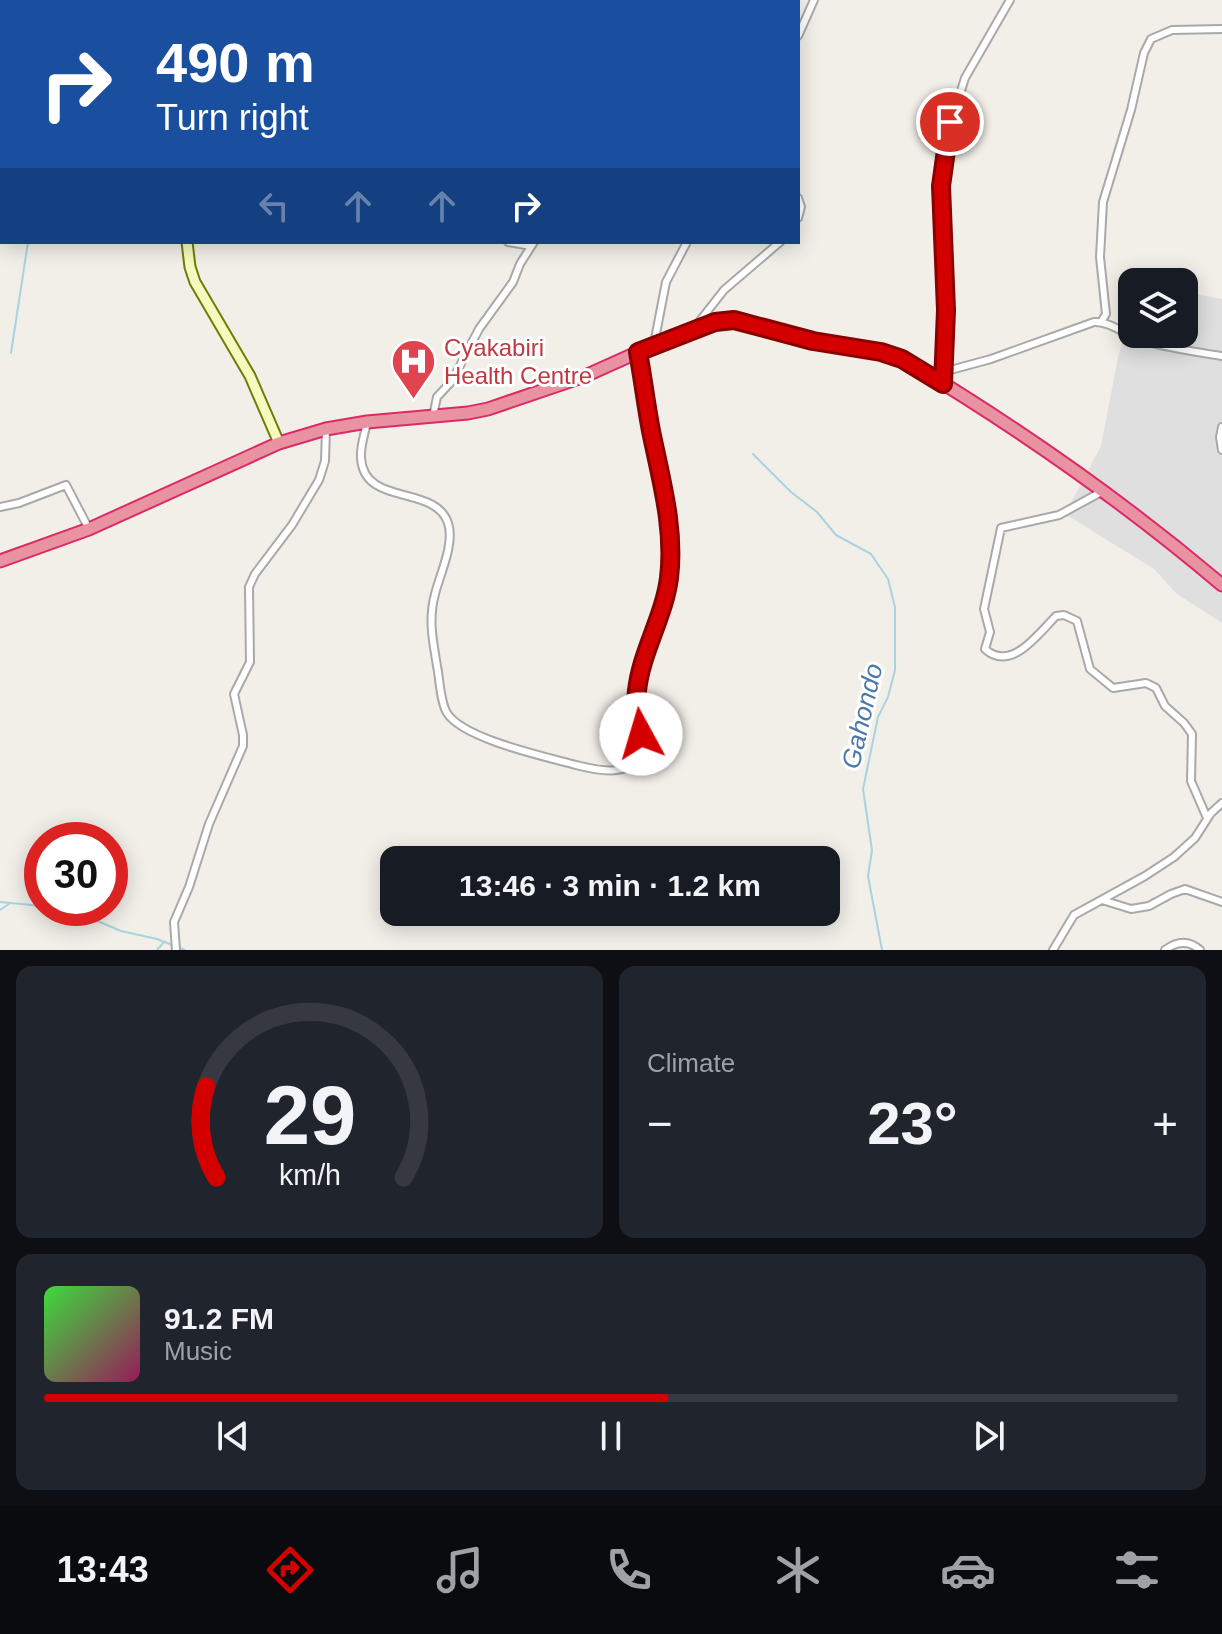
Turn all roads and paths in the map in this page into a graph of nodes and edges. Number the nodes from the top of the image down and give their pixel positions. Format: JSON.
{"nodes":[{"id":1,"x":814,"y":0,"type":"edge"},
{"id":2,"x":1010,"y":0,"type":"edge"},
{"id":3,"x":1222,"y":29,"type":"edge"},
{"id":4,"x":800,"y":32,"type":"edge"},
{"id":5,"x":187,"y":244,"type":"edge"},
{"id":6,"x":533,"y":244,"type":"edge"},
{"id":7,"x":686,"y":244,"type":"edge"},
{"id":8,"x":778,"y":244,"type":"edge"},
{"id":9,"x":1101,"y":322,"type":"junction"},
{"id":10,"x":693,"y":330,"type":"junction"},
{"id":11,"x":654,"y":345,"type":"junction"},
{"id":12,"x":638,"y":352,"type":"junction"},
{"id":13,"x":1222,"y":356,"type":"edge"},
{"id":14,"x":943,"y":378,"type":"junction"},
{"id":15,"x":433,"y":416,"type":"junction"},
{"id":16,"x":367,"y":422,"type":"junction"},
{"id":17,"x":1222,"y":427,"type":"edge"},
{"id":18,"x":326,"y":429,"type":"junction"},
{"id":19,"x":279,"y":443,"type":"junction"},
{"id":20,"x":1222,"y":450,"type":"edge"},
{"id":21,"x":1103,"y":491,"type":"junction"},
{"id":22,"x":0,"y":507,"type":"edge"},
{"id":23,"x":89,"y":529,"type":"junction"},
{"id":24,"x":0,"y":561,"type":"edge"},
{"id":25,"x":1222,"y":585,"type":"edge"},
{"id":26,"x":1222,"y":803,"type":"edge"},
{"id":27,"x":1207,"y":818,"type":"junction"},
{"id":28,"x":1102,"y":900,"type":"junction"},
{"id":29,"x":1222,"y":902,"type":"edge"},
{"id":30,"x":176,"y":950,"type":"edge"},
{"id":31,"x":1053,"y":950,"type":"edge"},
{"id":32,"x":1165,"y":950,"type":"edge"},
{"id":33,"x":1200,"y":950,"type":"edge"}],
"edges":[{"from":1,"to":4,"type":"street"},
{"from":2,"to":14,"type":"street"},
{"from":3,"to":9,"type":"street"},
{"from":5,"to":19,"type":"main road"},
{"from":6,"to":15,"type":"street"},
{"from":7,"to":11,"type":"street"},
{"from":8,"to":10,"type":"street"},
{"from":9,"to":13,"type":"street"},
{"from":9,"to":14,"type":"street"},
{"from":10,"to":11,"type":"highway"},
{"from":10,"to":14,"type":"highway"},
{"from":11,"to":12,"type":"highway"},
{"from":12,"to":15,"type":"highway"},
{"from":12,"to":16,"type":"street"},
{"from":14,"to":21,"type":"highway"},
{"from":15,"to":16,"type":"highway"},
{"from":16,"to":18,"type":"highway"},
{"from":17,"to":20,"type":"street"},
{"from":18,"to":19,"type":"highway"},
{"from":18,"to":30,"type":"street"},
{"from":19,"to":23,"type":"highway"},
{"from":21,"to":25,"type":"highway"},
{"from":21,"to":27,"type":"street"},
{"from":22,"to":23,"type":"street"},
{"from":23,"to":24,"type":"highway"},
{"from":26,"to":27,"type":"street"},
{"from":27,"to":28,"type":"street"},
{"from":28,"to":29,"type":"street"},
{"from":28,"to":31,"type":"street"},
{"from":32,"to":33,"type":"street"}]}
